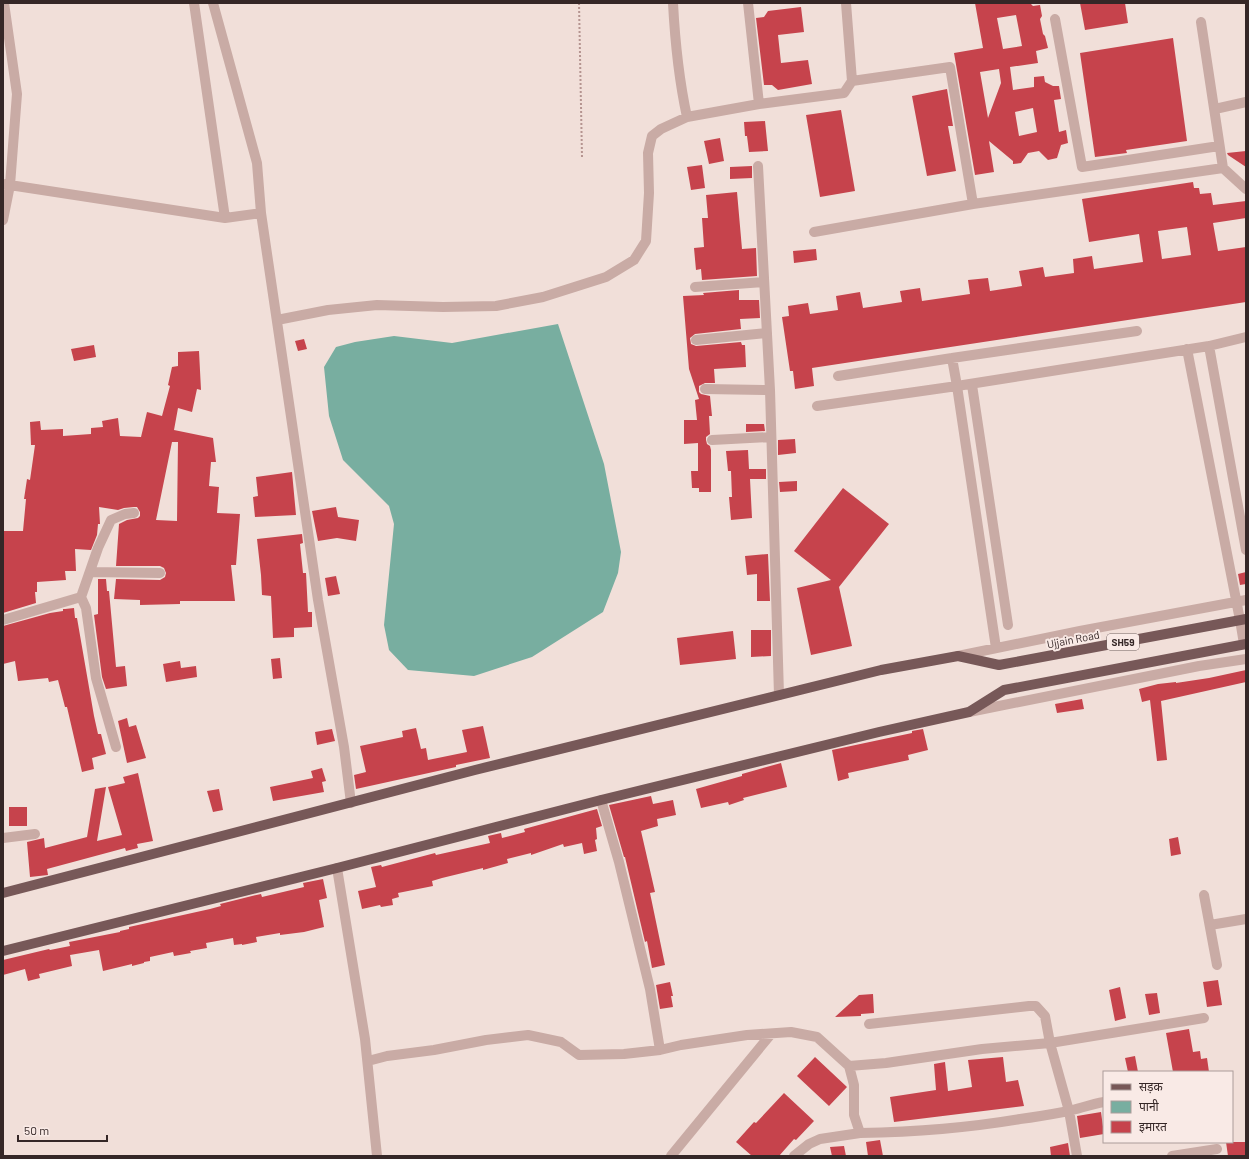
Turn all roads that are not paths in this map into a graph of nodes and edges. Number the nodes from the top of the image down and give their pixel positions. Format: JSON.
{"nodes":[{"id":1,"x":4,"y":3,"type":"edge"},
{"id":2,"x":194,"y":3,"type":"edge"},
{"id":3,"x":214,"y":3,"type":"edge"},
{"id":4,"x":673,"y":3,"type":"edge"},
{"id":5,"x":748,"y":3,"type":"edge"},
{"id":6,"x":846,"y":3,"type":"edge"},
{"id":7,"x":1055,"y":19,"type":"dead end"},
{"id":8,"x":1201,"y":22,"type":"dead end"},
{"id":9,"x":852,"y":81,"type":"junction"},
{"id":10,"x":1246,"y":102,"type":"edge"},
{"id":11,"x":759,"y":104,"type":"junction"},
{"id":12,"x":1214,"y":109,"type":"junction"},
{"id":13,"x":687,"y":117,"type":"junction"},
{"id":14,"x":1219,"y":146,"type":"junction"},
{"id":15,"x":758,"y":166,"type":"dead end"},
{"id":16,"x":1223,"y":168,"type":"junction"},
{"id":17,"x":7,"y":185,"type":"edge"},
{"id":18,"x":1246,"y":189,"type":"edge"},
{"id":19,"x":973,"y":204,"type":"junction"},
{"id":20,"x":261,"y":213,"type":"junction"},
{"id":21,"x":225,"y":218,"type":"junction"},
{"id":22,"x":3,"y":220,"type":"edge"},
{"id":23,"x":814,"y":232,"type":"dead end"},
{"id":24,"x":764,"y":282,"type":"junction"},
{"id":25,"x":695,"y":287,"type":"dead end"},
{"id":26,"x":277,"y":320,"type":"junction"},
{"id":27,"x":1137,"y":332,"type":"dead end"},
{"id":28,"x":767,"y":333,"type":"junction"},
{"id":29,"x":1246,"y":337,"type":"edge"},
{"id":30,"x":696,"y":340,"type":"dead end"},
{"id":31,"x":1209,"y":346,"type":"junction"},
{"id":32,"x":1187,"y":349,"type":"junction"},
{"id":33,"x":952,"y":358,"type":"junction"},
{"id":34,"x":838,"y":376,"type":"dead end"},
{"id":35,"x":972,"y":384,"type":"junction"},
{"id":36,"x":957,"y":386,"type":"junction"},
{"id":37,"x":705,"y":389,"type":"dead end"},
{"id":38,"x":770,"y":390,"type":"junction"},
{"id":39,"x":817,"y":406,"type":"dead end"},
{"id":40,"x":771,"y":437,"type":"junction"},
{"id":41,"x":712,"y":440,"type":"dead end"},
{"id":42,"x":134,"y":513,"type":"dead end"},
{"id":43,"x":1246,"y":550,"type":"edge"},
{"id":44,"x":90,"y":572,"type":"junction"},
{"id":45,"x":160,"y":573,"type":"dead end"},
{"id":46,"x":82,"y":597,"type":"junction"},
{"id":47,"x":1241,"y":601,"type":"edge"},
{"id":48,"x":1243,"y":619,"type":"edge"},
{"id":49,"x":3,"y":620,"type":"edge"},
{"id":50,"x":1008,"y":624,"type":"dead end"},
{"id":51,"x":1245,"y":644,"type":"edge"},
{"id":52,"x":996,"y":648,"type":"junction"},
{"id":53,"x":958,"y":656,"type":"junction"},
{"id":54,"x":1246,"y":659,"type":"edge"},
{"id":55,"x":779,"y":695,"type":"junction"},
{"id":56,"x":969,"y":712,"type":"junction"},
{"id":57,"x":116,"y":747,"type":"dead end"},
{"id":58,"x":601,"y":800,"type":"junction"},
{"id":59,"x":351,"y":803,"type":"junction"},
{"id":60,"x":35,"y":834,"type":"dead end"},
{"id":61,"x":3,"y":838,"type":"edge"},
{"id":62,"x":337,"y":868,"type":"junction"},
{"id":63,"x":3,"y":893,"type":"edge"},
{"id":64,"x":1204,"y":895,"type":"dead end"},
{"id":65,"x":1246,"y":919,"type":"edge"},
{"id":66,"x":1210,"y":925,"type":"junction"},
{"id":67,"x":1246,"y":926,"type":"edge"},
{"id":68,"x":3,"y":951,"type":"edge"},
{"id":69,"x":1216,"y":965,"type":"dead end"},
{"id":70,"x":1204,"y":1018,"type":"dead end"},
{"id":71,"x":869,"y":1024,"type":"dead end"},
{"id":72,"x":771,"y":1034,"type":"junction"},
{"id":73,"x":1050,"y":1043,"type":"junction"},
{"id":74,"x":660,"y":1050,"type":"junction"},
{"id":75,"x":368,"y":1061,"type":"junction"},
{"id":76,"x":849,"y":1066,"type":"junction"},
{"id":77,"x":1103,"y":1102,"type":"edge"},
{"id":78,"x":1069,"y":1111,"type":"junction"},
{"id":79,"x":860,"y":1133,"type":"junction"},
{"id":80,"x":1216,"y":1149,"type":"dead end"},
{"id":81,"x":377,"y":1156,"type":"edge"},
{"id":82,"x":671,"y":1156,"type":"edge"},
{"id":83,"x":794,"y":1156,"type":"edge"},
{"id":84,"x":1077,"y":1156,"type":"edge"},
{"id":85,"x":1172,"y":1156,"type":"edge"}],
"edges":[{"from":1,"to":17,"type":"street"},
{"from":2,"to":21,"type":"street"},
{"from":3,"to":20,"type":"street"},
{"from":4,"to":13,"type":"street"},
{"from":5,"to":11,"type":"street"},
{"from":6,"to":9,"type":"street"},
{"from":7,"to":14,"type":"street"},
{"from":8,"to":12,"type":"street"},
{"from":9,"to":11,"type":"street"},
{"from":9,"to":19,"type":"street"},
{"from":10,"to":12,"type":"street"},
{"from":11,"to":13,"type":"street"},
{"from":12,"to":14,"type":"street"},
{"from":13,"to":26,"type":"street"},
{"from":14,"to":16,"type":"street"},
{"from":15,"to":24,"type":"street"},
{"from":16,"to":18,"type":"street"},
{"from":16,"to":19,"type":"street"},
{"from":17,"to":21,"type":"street"},
{"from":17,"to":22,"type":"street"},
{"from":19,"to":23,"type":"street"},
{"from":20,"to":21,"type":"street"},
{"from":20,"to":26,"type":"street"},
{"from":24,"to":25,"type":"street"},
{"from":24,"to":28,"type":"street"},
{"from":26,"to":59,"type":"street"},
{"from":27,"to":33,"type":"street"},
{"from":28,"to":30,"type":"street"},
{"from":28,"to":38,"type":"street"},
{"from":29,"to":31,"type":"street"},
{"from":31,"to":32,"type":"street"},
{"from":31,"to":43,"type":"street"},
{"from":32,"to":35,"type":"street"},
{"from":32,"to":47,"type":"street"},
{"from":33,"to":34,"type":"street"},
{"from":33,"to":36,"type":"street"},
{"from":35,"to":36,"type":"street"},
{"from":35,"to":50,"type":"street"},
{"from":36,"to":39,"type":"street"},
{"from":36,"to":52,"type":"street"},
{"from":37,"to":38,"type":"street"},
{"from":38,"to":40,"type":"street"},
{"from":40,"to":41,"type":"street"},
{"from":40,"to":55,"type":"street"},
{"from":42,"to":44,"type":"street"},
{"from":44,"to":45,"type":"street"},
{"from":44,"to":46,"type":"street"},
{"from":46,"to":49,"type":"street"},
{"from":46,"to":57,"type":"street"},
{"from":47,"to":48,"type":"street"},
{"from":47,"to":52,"type":"street"},
{"from":48,"to":51,"type":"street"},
{"from":48,"to":53,"type":"main road","name":"Ujjain Road","number":"SH59"},
{"from":51,"to":56,"type":"main road","number":"SH59"},
{"from":52,"to":53,"type":"street"},
{"from":53,"to":55,"type":"main road"},
{"from":54,"to":56,"type":"street"},
{"from":55,"to":59,"type":"main road"},
{"from":56,"to":58,"type":"main road"},
{"from":58,"to":62,"type":"main road"},
{"from":58,"to":74,"type":"street"},
{"from":59,"to":63,"type":"main road"},
{"from":60,"to":61,"type":"street"},
{"from":62,"to":68,"type":"main road"},
{"from":62,"to":75,"type":"street"},
{"from":64,"to":66,"type":"street"},
{"from":65,"to":66,"type":"street"},
{"from":66,"to":67,"type":"street"},
{"from":66,"to":69,"type":"street"},
{"from":70,"to":73,"type":"street"},
{"from":71,"to":73,"type":"street"},
{"from":72,"to":74,"type":"street"},
{"from":72,"to":76,"type":"street"},
{"from":72,"to":82,"type":"street"},
{"from":73,"to":76,"type":"street"},
{"from":73,"to":78,"type":"street"},
{"from":74,"to":75,"type":"street"},
{"from":75,"to":81,"type":"street"},
{"from":76,"to":79,"type":"street"},
{"from":77,"to":78,"type":"street"},
{"from":78,"to":79,"type":"street"},
{"from":78,"to":84,"type":"street"},
{"from":79,"to":83,"type":"street"},
{"from":80,"to":85,"type":"street"}]}
